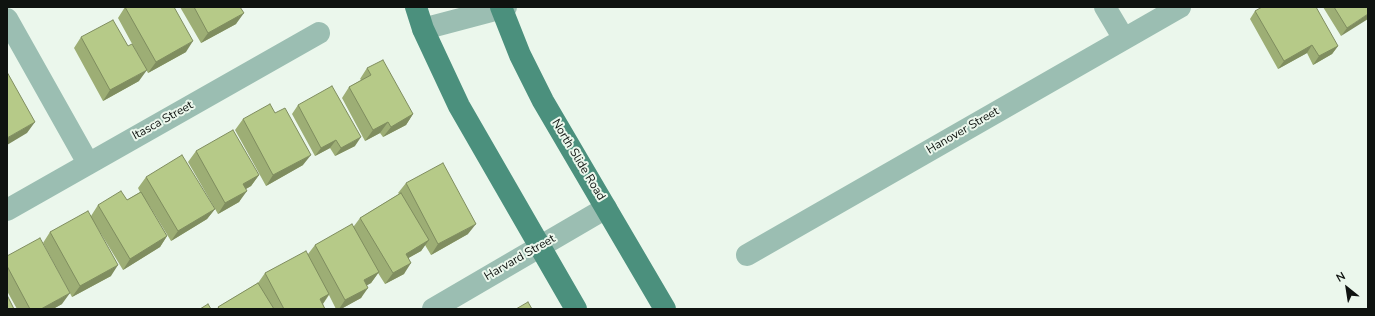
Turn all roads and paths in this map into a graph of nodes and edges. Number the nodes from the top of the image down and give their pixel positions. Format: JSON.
{"nodes":[{"id":1,"x":416,"y":7,"type":"edge"},
{"id":2,"x":1105,"y":7,"type":"edge"},
{"id":3,"x":1180,"y":7,"type":"edge"},
{"id":4,"x":503,"y":8,"type":"edge"},
{"id":5,"x":7,"y":19,"type":"edge"},
{"id":6,"x":424,"y":29,"type":"junction"},
{"id":7,"x":319,"y":34,"type":"dead end"},
{"id":8,"x":1124,"y":39,"type":"junction"},
{"id":9,"x":88,"y":163,"type":"junction"},
{"id":10,"x":606,"y":208,"type":"junction"},
{"id":11,"x":7,"y":210,"type":"edge"},
{"id":12,"x":540,"y":246,"type":"junction"},
{"id":13,"x":747,"y":255,"type":"dead end"},
{"id":14,"x":433,"y":309,"type":"edge"},
{"id":15,"x":576,"y":309,"type":"edge"},
{"id":16,"x":665,"y":309,"type":"edge"}],
"edges":[{"from":1,"to":6,"type":"main road"},
{"from":2,"to":8,"type":"street"},
{"from":3,"to":8,"type":"street","name":"Hanover Street"},
{"from":4,"to":6,"type":"street"},
{"from":4,"to":10,"type":"main road","name":"North Slide Road"},
{"from":5,"to":9,"type":"street"},
{"from":6,"to":12,"type":"main road"},
{"from":7,"to":9,"type":"street","name":"Itasca Street"},
{"from":8,"to":13,"type":"street","name":"Hanover Street"},
{"from":9,"to":11,"type":"street","name":"Itasca Street"},
{"from":10,"to":12,"type":"street","name":"Harvard Street"},
{"from":10,"to":16,"type":"main road","name":"North Slide Road"},
{"from":12,"to":14,"type":"street","name":"Harvard Street"},
{"from":12,"to":15,"type":"main road"}]}
